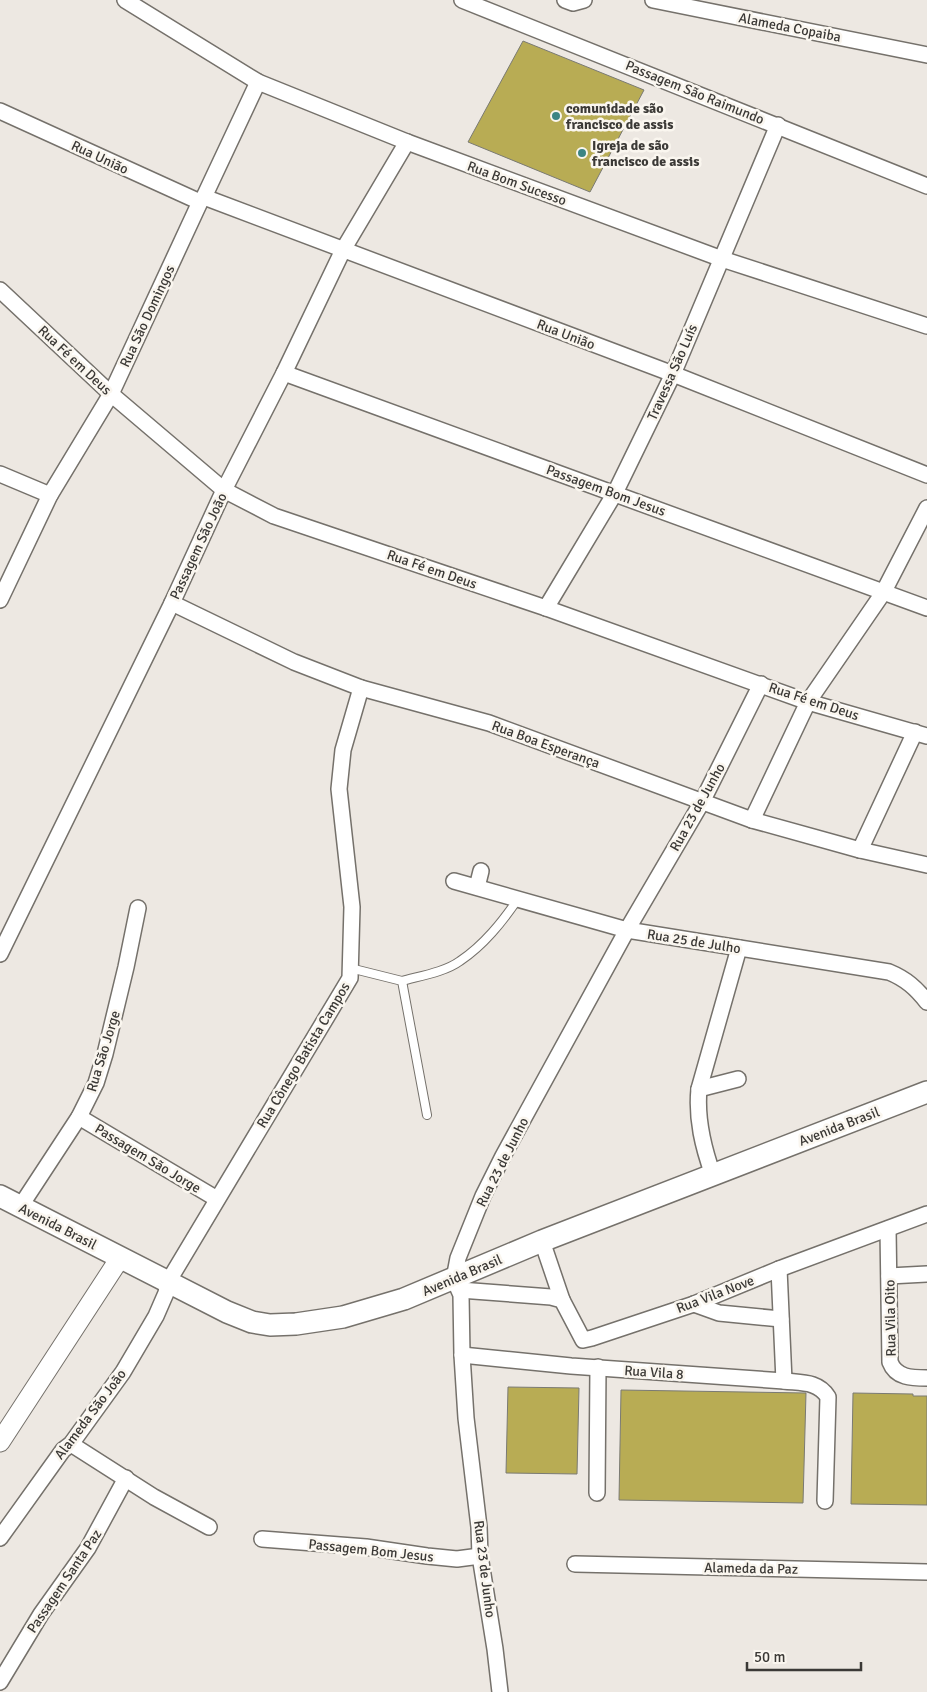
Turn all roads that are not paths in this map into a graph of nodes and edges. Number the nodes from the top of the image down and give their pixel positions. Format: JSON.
{"nodes":[{"id":1,"x":125,"y":0,"type":"edge"},
{"id":2,"x":462,"y":0,"type":"edge"},
{"id":3,"x":565,"y":0,"type":"edge"},
{"id":4,"x":584,"y":0,"type":"edge"},
{"id":5,"x":653,"y":0,"type":"edge"},
{"id":6,"x":927,"y":55,"type":"edge"},
{"id":7,"x":258,"y":82,"type":"junction"},
{"id":8,"x":0,"y":111,"type":"edge"},
{"id":9,"x":778,"y":125,"type":"junction"},
{"id":10,"x":407,"y":142,"type":"junction"},
{"id":11,"x":927,"y":186,"type":"edge"},
{"id":12,"x":202,"y":200,"type":"junction"},
{"id":13,"x":343,"y":250,"type":"junction"},
{"id":14,"x":722,"y":259,"type":"junction"},
{"id":15,"x":0,"y":290,"type":"edge"},
{"id":16,"x":927,"y":326,"type":"edge"},
{"id":17,"x":284,"y":373,"type":"junction"},
{"id":18,"x":673,"y":374,"type":"junction"},
{"id":19,"x":111,"y":394,"type":"junction"},
{"id":20,"x":0,"y":474,"type":"edge"},
{"id":21,"x":927,"y":475,"type":"edge"},
{"id":22,"x":224,"y":490,"type":"junction"},
{"id":23,"x":615,"y":493,"type":"junction"},
{"id":24,"x":50,"y":495,"type":"junction"},
{"id":25,"x":927,"y":508,"type":"edge"},
{"id":26,"x":883,"y":592,"type":"junction"},
{"id":27,"x":0,"y":598,"type":"edge"},
{"id":28,"x":172,"y":603,"type":"junction"},
{"id":29,"x":546,"y":608,"type":"junction"},
{"id":30,"x":927,"y":608,"type":"edge"},
{"id":31,"x":761,"y":684,"type":"junction"},
{"id":32,"x":361,"y":688,"type":"junction"},
{"id":33,"x":808,"y":702,"type":"junction"},
{"id":34,"x":921,"y":734,"type":"edge"},
{"id":35,"x":702,"y":802,"type":"junction"},
{"id":36,"x":752,"y":820,"type":"junction"},
{"id":37,"x":860,"y":850,"type":"junction"},
{"id":38,"x":927,"y":865,"type":"edge"},
{"id":39,"x":481,"y":871,"type":"dead end"},
{"id":40,"x":454,"y":881,"type":"dead end"},
{"id":41,"x":477,"y":887,"type":"junction"},
{"id":42,"x":518,"y":899,"type":"junction"},
{"id":43,"x":138,"y":908,"type":"dead end"},
{"id":44,"x":627,"y":930,"type":"junction"},
{"id":45,"x":739,"y":948,"type":"junction"},
{"id":46,"x":0,"y":954,"type":"edge"},
{"id":47,"x":350,"y":968,"type":"junction"},
{"id":48,"x":402,"y":981,"type":"junction"},
{"id":49,"x":927,"y":1002,"type":"edge"},
{"id":50,"x":738,"y":1079,"type":"dead end"},
{"id":51,"x":699,"y":1089,"type":"junction"},
{"id":52,"x":927,"y":1092,"type":"edge"},
{"id":53,"x":427,"y":1115,"type":"dead end"},
{"id":54,"x":79,"y":1117,"type":"junction"},
{"id":55,"x":713,"y":1174,"type":"junction"},
{"id":56,"x":0,"y":1196,"type":"edge"},
{"id":57,"x":217,"y":1199,"type":"junction"},
{"id":58,"x":20,"y":1207,"type":"junction"},
{"id":59,"x":927,"y":1214,"type":"edge"},
{"id":60,"x":888,"y":1230,"type":"junction"},
{"id":61,"x":542,"y":1241,"type":"junction"},
{"id":62,"x":120,"y":1258,"type":"junction"},
{"id":63,"x":779,"y":1269,"type":"junction"},
{"id":64,"x":927,"y":1274,"type":"edge"},
{"id":65,"x":889,"y":1276,"type":"junction"},
{"id":66,"x":168,"y":1282,"type":"junction"},
{"id":67,"x":457,"y":1284,"type":"junction"},
{"id":68,"x":562,"y":1300,"type":"junction"},
{"id":69,"x":694,"y":1304,"type":"junction"},
{"id":70,"x":781,"y":1319,"type":"junction"},
{"id":71,"x":583,"y":1340,"type":"junction"},
{"id":72,"x":462,"y":1355,"type":"junction"},
{"id":73,"x":590,"y":1366,"type":"junction"},
{"id":74,"x":927,"y":1378,"type":"edge"},
{"id":75,"x":784,"y":1381,"type":"junction"},
{"id":76,"x":0,"y":1442,"type":"edge"},
{"id":77,"x":71,"y":1444,"type":"junction"},
{"id":78,"x":126,"y":1478,"type":"junction"},
{"id":79,"x":597,"y":1493,"type":"dead end"},
{"id":80,"x":825,"y":1501,"type":"dead end"},
{"id":81,"x":208,"y":1527,"type":"dead end"},
{"id":82,"x":0,"y":1538,"type":"edge"},
{"id":83,"x":262,"y":1539,"type":"dead end"},
{"id":84,"x":480,"y":1556,"type":"junction"},
{"id":85,"x":575,"y":1564,"type":"dead end"},
{"id":86,"x":927,"y":1572,"type":"edge"},
{"id":87,"x":0,"y":1682,"type":"edge"},
{"id":88,"x":500,"y":1692,"type":"edge"}],
"edges":[{"from":1,"to":7,"type":"street","name":"Rua Bom Sucesso"},
{"from":2,"to":9,"type":"street","name":"Passagem São Raimundo"},
{"from":3,"to":4,"type":"street"},
{"from":5,"to":6,"type":"street","name":"Alameda Copaiba"},
{"from":7,"to":10,"type":"street","name":"Rua Bom Sucesso"},
{"from":7,"to":12,"type":"street","name":"Rua São Domingos"},
{"from":8,"to":12,"type":"street","name":"Rua União"},
{"from":9,"to":11,"type":"street","name":"Passagem São Raimundo"},
{"from":9,"to":14,"type":"street","name":"Travessa São Luís"},
{"from":10,"to":13,"type":"street","name":"Passagem São João"},
{"from":10,"to":14,"type":"street","name":"Rua Bom Sucesso"},
{"from":12,"to":13,"type":"street","name":"Rua União"},
{"from":12,"to":19,"type":"street","name":"Rua São Domingos"},
{"from":13,"to":17,"type":"street","name":"Passagem São João"},
{"from":13,"to":18,"type":"street","name":"Rua União"},
{"from":14,"to":16,"type":"street","name":"Rua Bom Sucesso"},
{"from":14,"to":18,"type":"street","name":"Travessa São Luís"},
{"from":15,"to":19,"type":"street","name":"Rua Fé em Deus"},
{"from":17,"to":22,"type":"street","name":"Passagem São João"},
{"from":17,"to":23,"type":"street","name":"Passagem Bom Jesus"},
{"from":18,"to":21,"type":"street","name":"Rua União"},
{"from":18,"to":23,"type":"street","name":"Travessa São Luís"},
{"from":19,"to":22,"type":"street","name":"Rua Fé em Deus"},
{"from":19,"to":24,"type":"street","name":"Rua São Domingos"},
{"from":20,"to":24,"type":"street"},
{"from":22,"to":28,"type":"street","name":"Passagem São João"},
{"from":22,"to":29,"type":"street","name":"Rua Fé em Deus"},
{"from":23,"to":26,"type":"street","name":"Passagem Bom Jesus"},
{"from":23,"to":29,"type":"street","name":"Travessa São Luís"},
{"from":24,"to":27,"type":"street","name":"Rua São Domingos"},
{"from":25,"to":26,"type":"street"},
{"from":26,"to":30,"type":"street","name":"Passagem Bom Jesus"},
{"from":26,"to":33,"type":"street"},
{"from":28,"to":32,"type":"street","name":"Rua Boa Esperança"},
{"from":28,"to":46,"type":"street","name":"Passagem São João"},
{"from":29,"to":31,"type":"street","name":"Rua Fé em Deus"},
{"from":31,"to":33,"type":"street","name":"Rua Fé em Deus"},
{"from":31,"to":35,"type":"street","name":"Rua 23 de Junho"},
{"from":32,"to":35,"type":"street","name":"Rua Boa Esperança"},
{"from":32,"to":47,"type":"street","name":"Rua Cônego Batista Campos"},
{"from":33,"to":34,"type":"street","name":"Rua Fé em Deus"},
{"from":33,"to":36,"type":"street"},
{"from":34,"to":37,"type":"street"},
{"from":35,"to":36,"type":"street","name":"Rua Boa Esperança"},
{"from":35,"to":44,"type":"street","name":"Rua 23 de Junho"},
{"from":36,"to":37,"type":"street","name":"Rua Boa Esperança"},
{"from":37,"to":38,"type":"street","name":"Rua Boa Esperança"},
{"from":39,"to":41,"type":"street"},
{"from":40,"to":41,"type":"street","name":"Rua 25 de Julho"},
{"from":41,"to":42,"type":"street","name":"Rua 25 de Julho"},
{"from":42,"to":44,"type":"street","name":"Rua 25 de Julho"},
{"from":42,"to":48,"type":"lane"},
{"from":43,"to":54,"type":"street","name":"Rua São Jorge"},
{"from":44,"to":45,"type":"street","name":"Rua 25 de Julho"},
{"from":44,"to":67,"type":"street","name":"Rua 23 de Junho"},
{"from":45,"to":49,"type":"street","name":"Rua 25 de Julho"},
{"from":45,"to":51,"type":"street"},
{"from":47,"to":48,"type":"lane"},
{"from":47,"to":57,"type":"street","name":"Rua Cônego Batista Campos"},
{"from":48,"to":53,"type":"lane"},
{"from":50,"to":51,"type":"street"},
{"from":51,"to":55,"type":"street"},
{"from":52,"to":55,"type":"main road","name":"Avenida Brasil"},
{"from":54,"to":57,"type":"street","name":"Passagem São Jorge"},
{"from":54,"to":58,"type":"street","name":"Rua São Jorge"},
{"from":55,"to":61,"type":"main road","name":"Avenida Brasil"},
{"from":56,"to":58,"type":"main road","name":"Avenida Brasil"},
{"from":57,"to":66,"type":"street","name":"Rua Cônego Batista Campos"},
{"from":58,"to":62,"type":"main road","name":"Avenida Brasil"},
{"from":59,"to":60,"type":"street","name":"Rua Vila Nove"},
{"from":60,"to":63,"type":"street","name":"Rua Vila Nove"},
{"from":60,"to":65,"type":"street","name":"Rua Vila Oito"},
{"from":61,"to":67,"type":"main road","name":"Avenida Brasil"},
{"from":61,"to":68,"type":"street"},
{"from":62,"to":66,"type":"main road","name":"Avenida Brasil"},
{"from":62,"to":76,"type":"street"},
{"from":63,"to":69,"type":"street","name":"Rua Vila Nove"},
{"from":63,"to":70,"type":"street"},
{"from":64,"to":65,"type":"street"},
{"from":65,"to":74,"type":"street","name":"Rua Vila Oito"},
{"from":66,"to":67,"type":"main road","name":"Avenida Brasil"},
{"from":66,"to":77,"type":"street","name":"Alameda São João"},
{"from":67,"to":68,"type":"street"},
{"from":67,"to":72,"type":"street","name":"Rua 23 de Junho"},
{"from":68,"to":71,"type":"street"},
{"from":69,"to":70,"type":"street"},
{"from":69,"to":71,"type":"street","name":"Rua Vila Nove"},
{"from":70,"to":75,"type":"street"},
{"from":71,"to":73,"type":"street"},
{"from":72,"to":73,"type":"street","name":"Rua Vila 8"},
{"from":72,"to":84,"type":"street","name":"Rua 23 de Junho"},
{"from":73,"to":75,"type":"street","name":"Rua Vila 8"},
{"from":73,"to":79,"type":"street"},
{"from":75,"to":80,"type":"street","name":"Rua Vila 8"},
{"from":77,"to":78,"type":"street"},
{"from":77,"to":82,"type":"street","name":"Alameda São João"},
{"from":78,"to":81,"type":"street"},
{"from":78,"to":87,"type":"street","name":"Passagem Santa Paz"},
{"from":83,"to":84,"type":"street","name":"Passagem Bom Jesus"},
{"from":84,"to":88,"type":"street","name":"Rua 23 de Junho"},
{"from":85,"to":86,"type":"street","name":"Alameda da Paz"}]}
